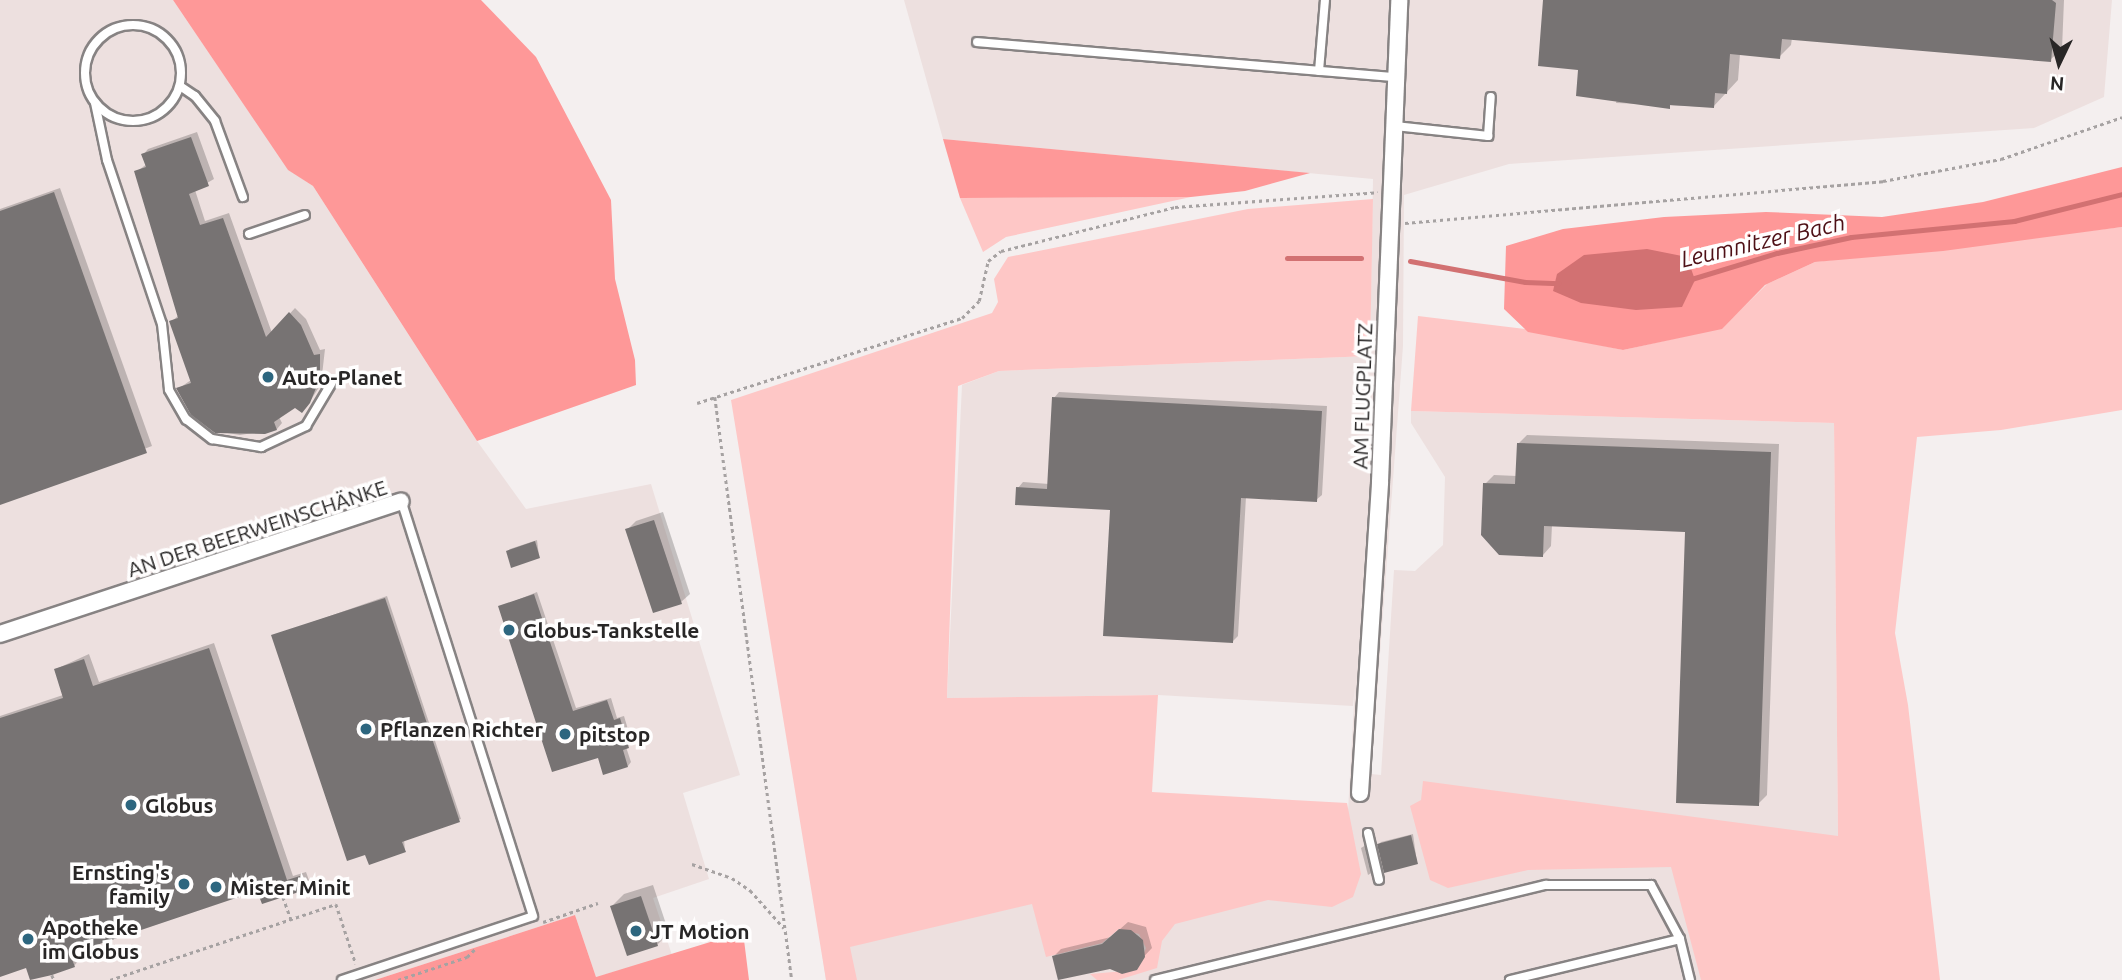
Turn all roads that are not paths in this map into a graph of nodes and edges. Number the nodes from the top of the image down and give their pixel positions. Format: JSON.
{"nodes":[{"id":1,"x":1325,"y":0,"type":"edge"},
{"id":2,"x":1399,"y":0,"type":"edge"},
{"id":3,"x":977,"y":42,"type":"dead end"},
{"id":4,"x":1319,"y":71,"type":"junction"},
{"id":5,"x":1395,"y":77,"type":"junction"},
{"id":6,"x":180,"y":86,"type":"junction"},
{"id":7,"x":1491,"y":97,"type":"dead end"},
{"id":8,"x":95,"y":103,"type":"junction"},
{"id":9,"x":1395,"y":126,"type":"junction"},
{"id":10,"x":243,"y":197,"type":"dead end"},
{"id":11,"x":304,"y":215,"type":"dead end"},
{"id":12,"x":249,"y":234,"type":"dead end"},
{"id":13,"x":331,"y":384,"type":"dead end"},
{"id":14,"x":401,"y":501,"type":"joint"},
{"id":15,"x":0,"y":634,"type":"edge"},
{"id":16,"x":1360,"y":793,"type":"dead end"},
{"id":17,"x":1368,"y":833,"type":"dead end"},
{"id":18,"x":1379,"y":880,"type":"dead end"},
{"id":19,"x":1680,"y":939,"type":"junction"},
{"id":20,"x":342,"y":980,"type":"edge"},
{"id":21,"x":1155,"y":980,"type":"edge"},
{"id":22,"x":1510,"y":980,"type":"edge"},
{"id":23,"x":1690,"y":980,"type":"edge"}],
"edges":[{"from":1,"to":4,"type":"lane"},
{"from":2,"to":5,"type":"street","name":"AM FLUGPLATZ"},
{"from":3,"to":4,"type":"lane"},
{"from":4,"to":5,"type":"lane"},
{"from":5,"to":9,"type":"street","name":"AM FLUGPLATZ"},
{"from":6,"to":8,"type":"lane"},
{"from":6,"to":8,"type":"lane"},
{"from":6,"to":10,"type":"lane"},
{"from":7,"to":9,"type":"lane"},
{"from":8,"to":13,"type":"lane"},
{"from":9,"to":16,"type":"street","name":"AM FLUGPLATZ"},
{"from":11,"to":12,"type":"lane"},
{"from":14,"to":15,"type":"street","name":"AN DER BEERWEINSCHÄNKE"},
{"from":14,"to":20,"type":"lane","name":"AN DER BEERWEINSCHÄNKE"},
{"from":17,"to":18,"type":"lane"},
{"from":19,"to":21,"type":"lane"},
{"from":19,"to":22,"type":"lane"},
{"from":19,"to":23,"type":"lane"}]}
